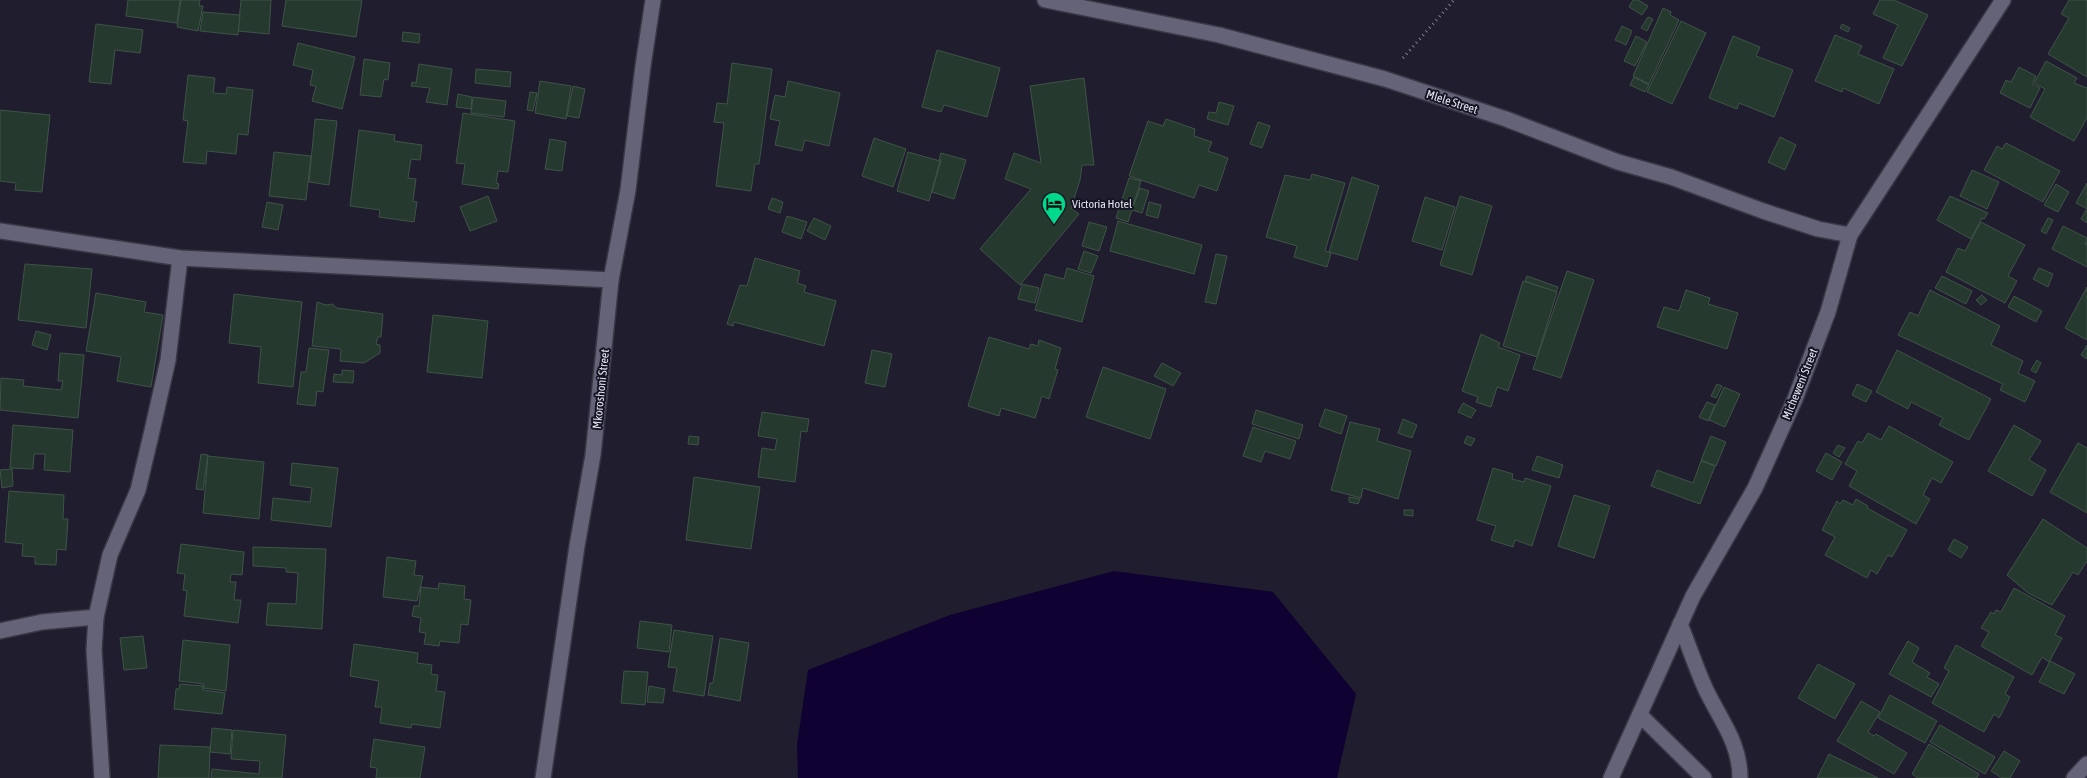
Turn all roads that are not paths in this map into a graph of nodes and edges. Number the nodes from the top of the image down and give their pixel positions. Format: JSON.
{"nodes":[{"id":1,"x":653,"y":0,"type":"edge"},
{"id":2,"x":1045,"y":0,"type":"edge"},
{"id":3,"x":2003,"y":0,"type":"edge"},
{"id":4,"x":0,"y":231,"type":"edge"},
{"id":5,"x":1850,"y":235,"type":"junction"},
{"id":6,"x":180,"y":258,"type":"junction"},
{"id":7,"x":611,"y":280,"type":"junction"},
{"id":8,"x":96,"y":616,"type":"junction"},
{"id":9,"x":1680,"y":624,"type":"junction"},
{"id":10,"x":0,"y":631,"type":"edge"},
{"id":11,"x":1640,"y":715,"type":"junction"},
{"id":12,"x":2087,"y":764,"type":"edge"},
{"id":13,"x":102,"y":778,"type":"edge"},
{"id":14,"x":542,"y":778,"type":"edge"},
{"id":15,"x":1611,"y":778,"type":"edge"},
{"id":16,"x":1704,"y":778,"type":"edge"},
{"id":17,"x":1740,"y":778,"type":"edge"},
{"id":18,"x":2074,"y":778,"type":"edge"}],
"edges":[{"from":1,"to":7,"type":"street","name":"Mkoroshoni Street"},
{"from":2,"to":5,"type":"street","name":"Mlele Street"},
{"from":3,"to":5,"type":"street","name":"Micheweni Street"},
{"from":4,"to":6,"type":"street"},
{"from":5,"to":9,"type":"street","name":"Micheweni Street"},
{"from":6,"to":7,"type":"street"},
{"from":6,"to":8,"type":"street"},
{"from":7,"to":14,"type":"street","name":"Mkoroshoni Street"},
{"from":8,"to":10,"type":"street"},
{"from":8,"to":13,"type":"street"},
{"from":9,"to":11,"type":"street","name":"Micheweni Street"},
{"from":9,"to":17,"type":"street"},
{"from":11,"to":15,"type":"street","name":"Micheweni Street"},
{"from":11,"to":16,"type":"street"},
{"from":12,"to":18,"type":"street"}]}
